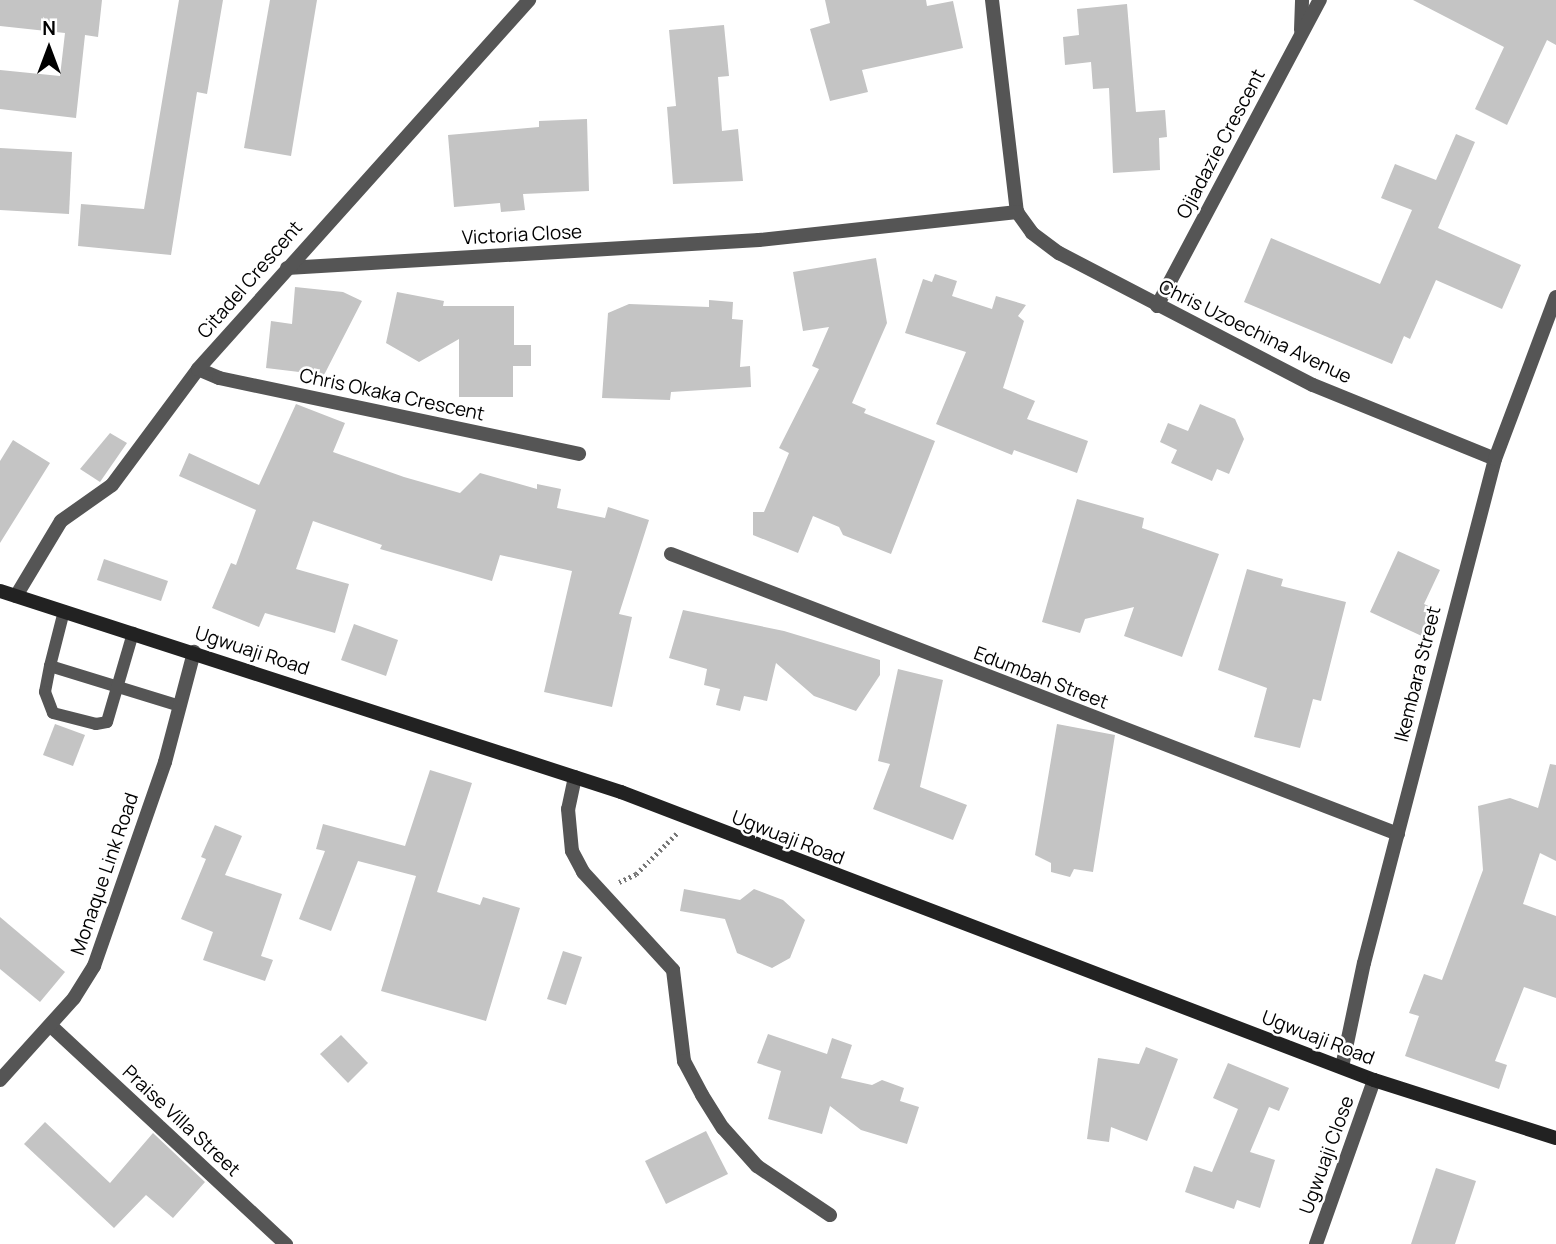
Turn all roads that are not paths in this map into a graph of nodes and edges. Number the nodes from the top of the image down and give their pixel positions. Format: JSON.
{"nodes":[{"id":1,"x":530,"y":0,"type":"edge"},
{"id":2,"x":992,"y":0,"type":"edge"},
{"id":3,"x":1301,"y":0,"type":"edge"},
{"id":4,"x":1320,"y":0,"type":"edge"},
{"id":5,"x":1301,"y":35,"type":"junction"},
{"id":6,"x":1017,"y":212,"type":"junction"},
{"id":7,"x":287,"y":268,"type":"junction"},
{"id":8,"x":1556,"y":297,"type":"edge"},
{"id":9,"x":1157,"y":306,"type":"junction"},
{"id":10,"x":198,"y":369,"type":"junction"},
{"id":11,"x":579,"y":454,"type":"dead end"},
{"id":12,"x":1495,"y":458,"type":"junction"},
{"id":13,"x":671,"y":554,"type":"dead end"},
{"id":14,"x":0,"y":591,"type":"edge"},
{"id":15,"x":16,"y":596,"type":"junction"},
{"id":16,"x":64,"y":611,"type":"junction"},
{"id":17,"x":133,"y":633,"type":"junction"},
{"id":18,"x":194,"y":652,"type":"junction"},
{"id":19,"x":50,"y":666,"type":"junction"},
{"id":20,"x":117,"y":686,"type":"junction"},
{"id":21,"x":180,"y":705,"type":"junction"},
{"id":22,"x":575,"y":777,"type":"junction"},
{"id":23,"x":1398,"y":834,"type":"junction"},
{"id":24,"x":51,"y":1026,"type":"junction"},
{"id":25,"x":1342,"y":1067,"type":"junction"},
{"id":26,"x":0,"y":1080,"type":"edge"},
{"id":27,"x":1374,"y":1080,"type":"junction"},
{"id":28,"x":1556,"y":1138,"type":"edge"},
{"id":29,"x":830,"y":1215,"type":"dead end"},
{"id":30,"x":286,"y":1244,"type":"edge"},
{"id":31,"x":1316,"y":1244,"type":"edge"}],
"edges":[{"from":1,"to":7,"type":"street","name":"Citadel Crescent"},
{"from":2,"to":6,"type":"street"},
{"from":3,"to":5,"type":"street"},
{"from":4,"to":5,"type":"street","name":"Ojiadazie Crescent"},
{"from":5,"to":9,"type":"street","name":"Ojiadazie Crescent"},
{"from":6,"to":7,"type":"street","name":"Victoria Close"},
{"from":6,"to":9,"type":"street","name":"Chris Uzoechina Avenue"},
{"from":7,"to":10,"type":"street","name":"Citadel Crescent"},
{"from":8,"to":12,"type":"street","name":"Ikembara Street"},
{"from":9,"to":12,"type":"street","name":"Chris Uzoechina Avenue"},
{"from":10,"to":11,"type":"street","name":"Chris Okaka Crescent"},
{"from":10,"to":15,"type":"street","name":"Citadel Crescent"},
{"from":12,"to":23,"type":"street","name":"Ikembara Street"},
{"from":13,"to":23,"type":"street","name":"Edumbah Street"},
{"from":14,"to":15,"type":"main road","name":"Ugwuaji Road"},
{"from":15,"to":16,"type":"main road","name":"Ugwuaji Road"},
{"from":16,"to":17,"type":"main road","name":"Ugwuaji Road"},
{"from":16,"to":19,"type":"lane"},
{"from":17,"to":18,"type":"main road","name":"Ugwuaji Road"},
{"from":17,"to":20,"type":"lane"},
{"from":18,"to":21,"type":"street","name":"Monaque Link Road"},
{"from":18,"to":22,"type":"main road","name":"Ugwuaji Road"},
{"from":19,"to":20,"type":"lane"},
{"from":19,"to":20,"type":"lane"},
{"from":20,"to":21,"type":"lane"},
{"from":21,"to":24,"type":"street","name":"Monaque Link Road"},
{"from":22,"to":25,"type":"main road","name":"Ugwuaji Road"},
{"from":22,"to":29,"type":"street"},
{"from":23,"to":25,"type":"street","name":"Ikembara Street"},
{"from":24,"to":26,"type":"street","name":"Monaque Link Road"},
{"from":24,"to":30,"type":"street","name":"Praise Villa Street"},
{"from":25,"to":27,"type":"main road","name":"Ugwuaji Road"},
{"from":27,"to":28,"type":"main road","name":"Ugwuaji Road"},
{"from":27,"to":31,"type":"street","name":"Ugwuaji Close"}]}
